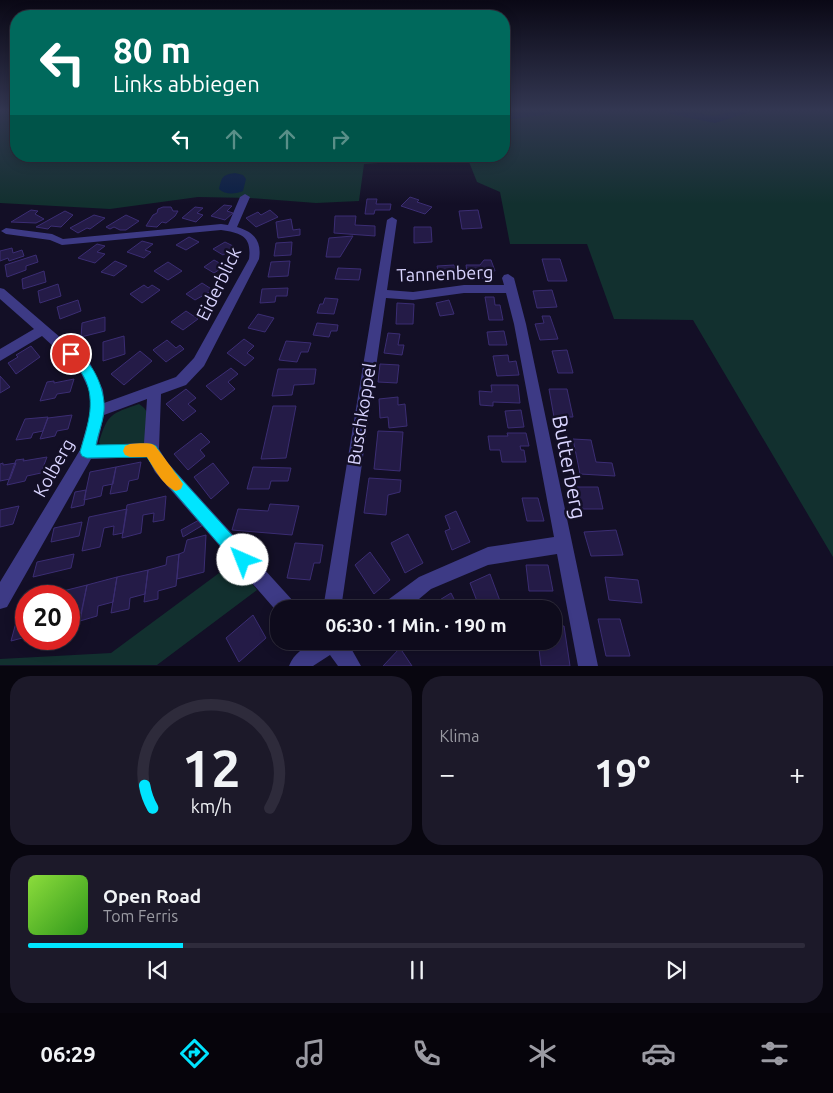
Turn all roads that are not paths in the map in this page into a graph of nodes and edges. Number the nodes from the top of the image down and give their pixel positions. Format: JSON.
{"nodes":[{"id":1,"x":245,"y":197,"type":"dead end"},
{"id":2,"x":392,"y":220,"type":"dead end"},
{"id":3,"x":232,"y":228,"type":"junction"},
{"id":4,"x":6,"y":231,"type":"dead end"},
{"id":5,"x":510,"y":283,"type":"joint"},
{"id":6,"x":0,"y":292,"type":"edge"},
{"id":7,"x":380,"y":293,"type":"junction"},
{"id":8,"x":43,"y":329,"type":"junction"},
{"id":9,"x":0,"y":356,"type":"edge"},
{"id":10,"x":154,"y":392,"type":"junction"},
{"id":11,"x":98,"y":411,"type":"junction"},
{"id":12,"x":151,"y":450,"type":"junction"},
{"id":13,"x":87,"y":452,"type":"junction"},
{"id":14,"x":563,"y":544,"type":"junction"},
{"id":15,"x":0,"y":600,"type":"edge"},
{"id":16,"x":279,"y":600,"type":"edge"},
{"id":17,"x":333,"y":600,"type":"edge"},
{"id":18,"x":403,"y":600,"type":"edge"},
{"id":19,"x":318,"y":650,"type":"edge"},
{"id":20,"x":339,"y":650,"type":"edge"},
{"id":21,"x":299,"y":666,"type":"edge"},
{"id":22,"x":351,"y":666,"type":"edge"},
{"id":23,"x":588,"y":666,"type":"edge"}],
"edges":[{"from":1,"to":3,"type":"street"},
{"from":2,"to":7,"type":"street","name":"Buschkoppel"},
{"from":3,"to":4,"type":"street","name":"Eiderblick"},
{"from":3,"to":10,"type":"street","name":"Eiderblick"},
{"from":5,"to":7,"type":"street","name":"Tannenberg"},
{"from":5,"to":14,"type":"street","name":"Butterberg"},
{"from":6,"to":8,"type":"street","name":"Kolberg"},
{"from":7,"to":17,"type":"street","name":"Buschkoppel"},
{"from":8,"to":9,"type":"street"},
{"from":8,"to":11,"type":"street","name":"Kolberg"},
{"from":10,"to":11,"type":"street","name":"Eiderblick"},
{"from":10,"to":12,"type":"street"},
{"from":11,"to":13,"type":"street","name":"Kolberg"},
{"from":12,"to":13,"type":"street"},
{"from":12,"to":16,"type":"street"},
{"from":13,"to":15,"type":"street","name":"Kolberg"},
{"from":14,"to":18,"type":"street"},
{"from":14,"to":23,"type":"street","name":"Butterberg"},
{"from":19,"to":21,"type":"street"},
{"from":20,"to":22,"type":"street"}]}
